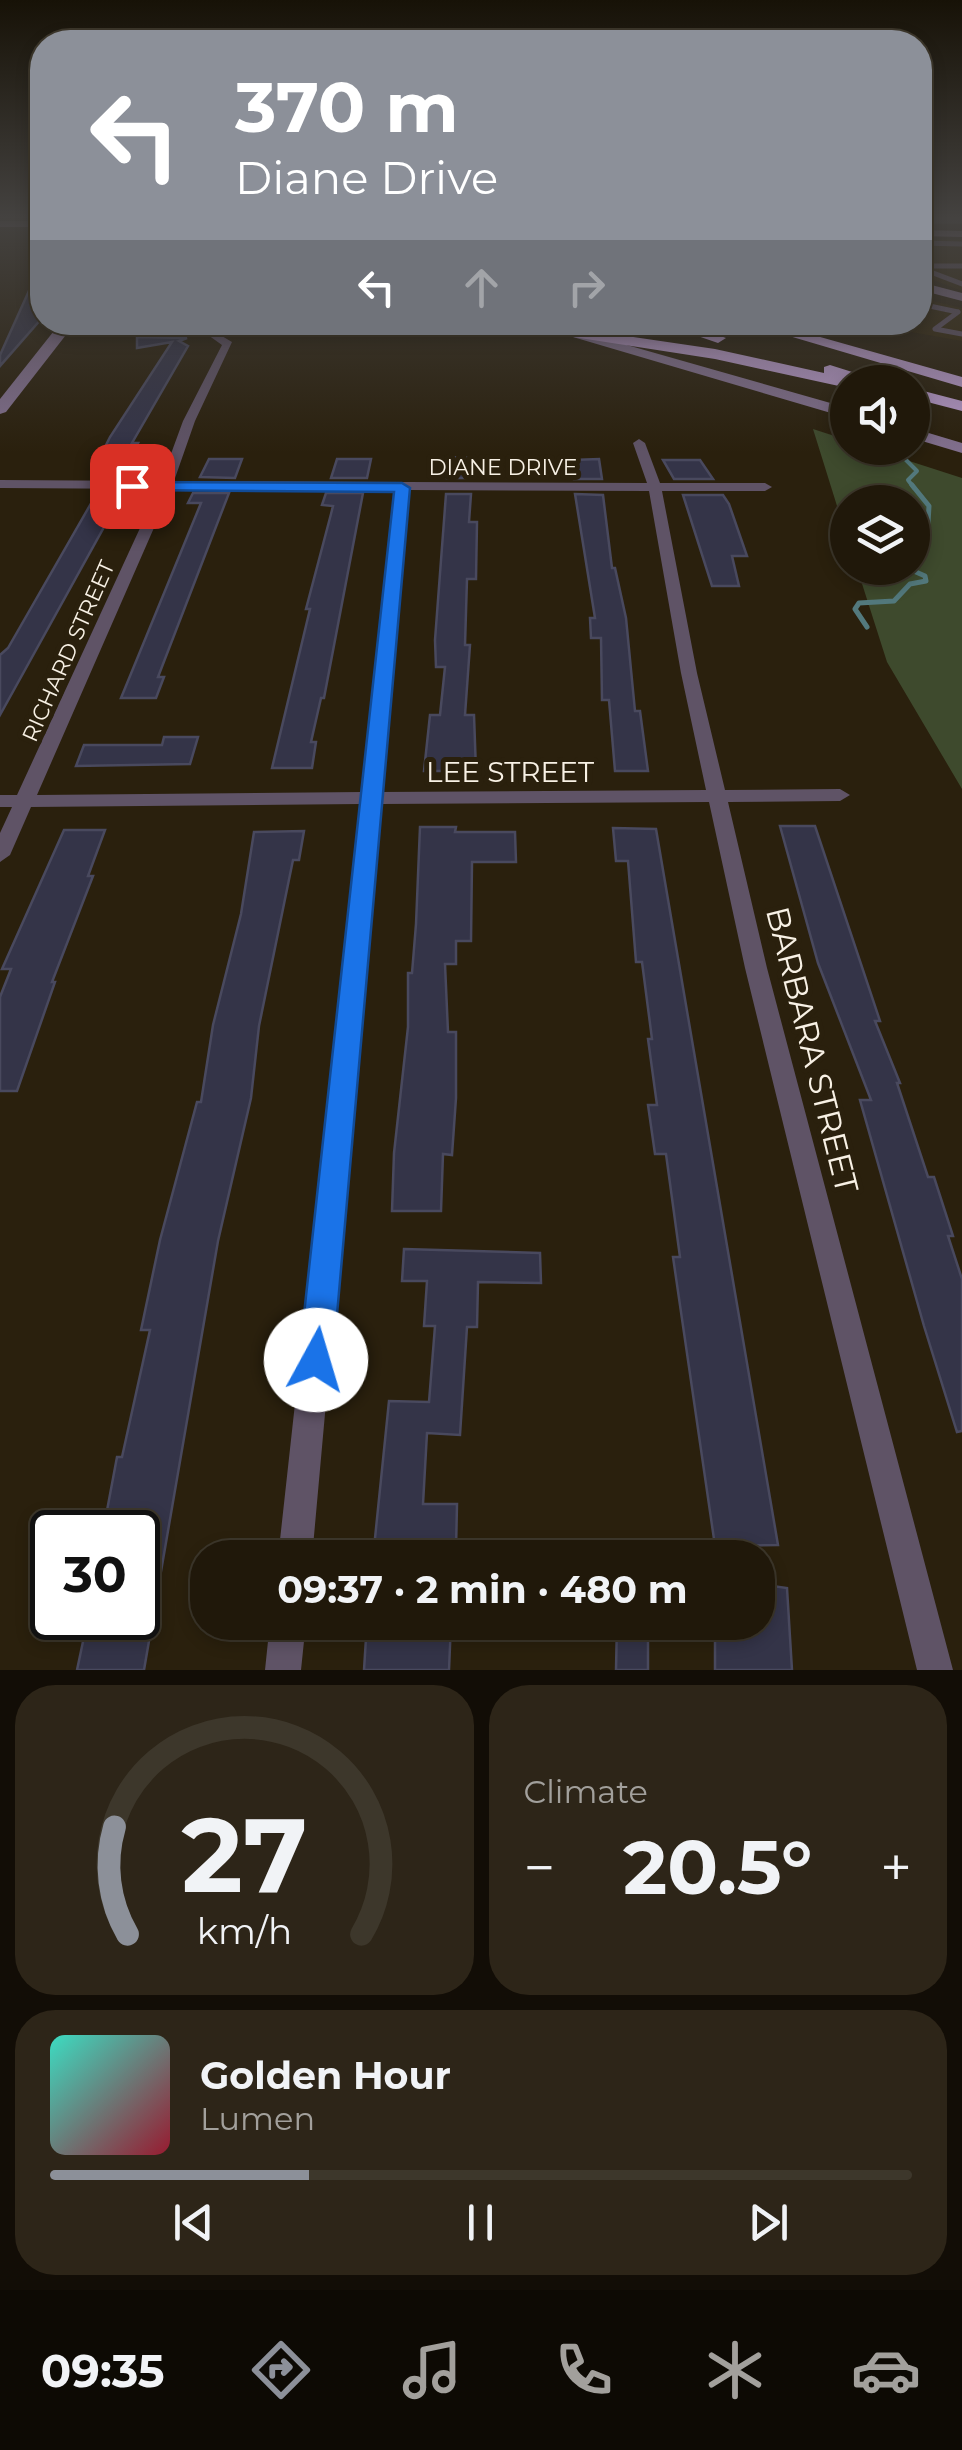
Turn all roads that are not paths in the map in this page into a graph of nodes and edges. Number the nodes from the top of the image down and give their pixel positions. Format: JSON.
{"nodes":[{"id":1,"x":932,"y":307,"type":"edge"},
{"id":2,"x":960,"y":313,"type":"edge"},
{"id":3,"x":962,"y":334,"type":"edge"},
{"id":4,"x":59,"y":335,"type":"edge"},
{"id":5,"x":214,"y":335,"type":"edge"},
{"id":6,"x":575,"y":335,"type":"edge"},
{"id":7,"x":579,"y":335,"type":"edge"},
{"id":8,"x":710,"y":335,"type":"edge"},
{"id":9,"x":795,"y":335,"type":"edge"},
{"id":10,"x":822,"y":335,"type":"edge"},
{"id":11,"x":830,"y":369,"type":"edge"},
{"id":12,"x":830,"y":379,"type":"edge"},
{"id":13,"x":962,"y":381,"type":"edge"},
{"id":14,"x":930,"y":398,"type":"edge"},
{"id":15,"x":962,"y":406,"type":"edge"},
{"id":16,"x":830,"y":408,"type":"edge"},
{"id":17,"x":0,"y":409,"type":"edge"},
{"id":18,"x":930,"y":438,"type":"edge"},
{"id":19,"x":639,"y":443,"type":"dead end"},
{"id":20,"x":962,"y":448,"type":"edge"},
{"id":21,"x":0,"y":484,"type":"edge"},
{"id":22,"x":166,"y":486,"type":"junction"},
{"id":23,"x":655,"y":486,"type":"junction"},
{"id":24,"x":766,"y":487,"type":"dead end"},
{"id":25,"x":402,"y":488,"type":"junction"},
{"id":26,"x":718,"y":795,"type":"junction"},
{"id":27,"x":840,"y":795,"type":"dead end"},
{"id":28,"x":0,"y":801,"type":"edge"},
{"id":29,"x":26,"y":801,"type":"junction"},
{"id":30,"x":371,"y":801,"type":"junction"},
{"id":31,"x":0,"y":855,"type":"edge"},
{"id":32,"x":297,"y":1540,"type":"edge"},
{"id":33,"x":286,"y":1640,"type":"edge"},
{"id":34,"x":284,"y":1670,"type":"edge"},
{"id":35,"x":935,"y":1670,"type":"edge"}],
"edges":[{"from":1,"to":2,"type":"lane"},
{"from":2,"to":3,"type":"lane"},
{"from":4,"to":17,"type":"main road"},
{"from":5,"to":22,"type":"street","name":"RICHARD STREET"},
{"from":6,"to":16,"type":"main road"},
{"from":7,"to":12,"type":"highway"},
{"from":8,"to":11,"type":"highway"},
{"from":9,"to":13,"type":"highway"},
{"from":10,"to":13,"type":"highway"},
{"from":14,"to":15,"type":"highway"},
{"from":18,"to":20,"type":"main road"},
{"from":19,"to":23,"type":"street","name":"BARBARA STREET"},
{"from":21,"to":22,"type":"street","name":"DIANE DRIVE"},
{"from":22,"to":25,"type":"street","name":"DIANE DRIVE"},
{"from":22,"to":29,"type":"street","name":"RICHARD STREET"},
{"from":23,"to":24,"type":"street","name":"DIANE DRIVE"},
{"from":23,"to":25,"type":"street","name":"DIANE DRIVE"},
{"from":23,"to":26,"type":"street","name":"BARBARA STREET"},
{"from":25,"to":30,"type":"street"},
{"from":26,"to":27,"type":"street","name":"LEE STREET"},
{"from":26,"to":30,"type":"street","name":"LEE STREET"},
{"from":26,"to":35,"type":"street","name":"BARBARA STREET"},
{"from":28,"to":29,"type":"street","name":"LEE STREET"},
{"from":29,"to":30,"type":"street","name":"LEE STREET"},
{"from":29,"to":31,"type":"street","name":"RICHARD STREET"},
{"from":30,"to":32,"type":"street"},
{"from":33,"to":34,"type":"street"}]}
